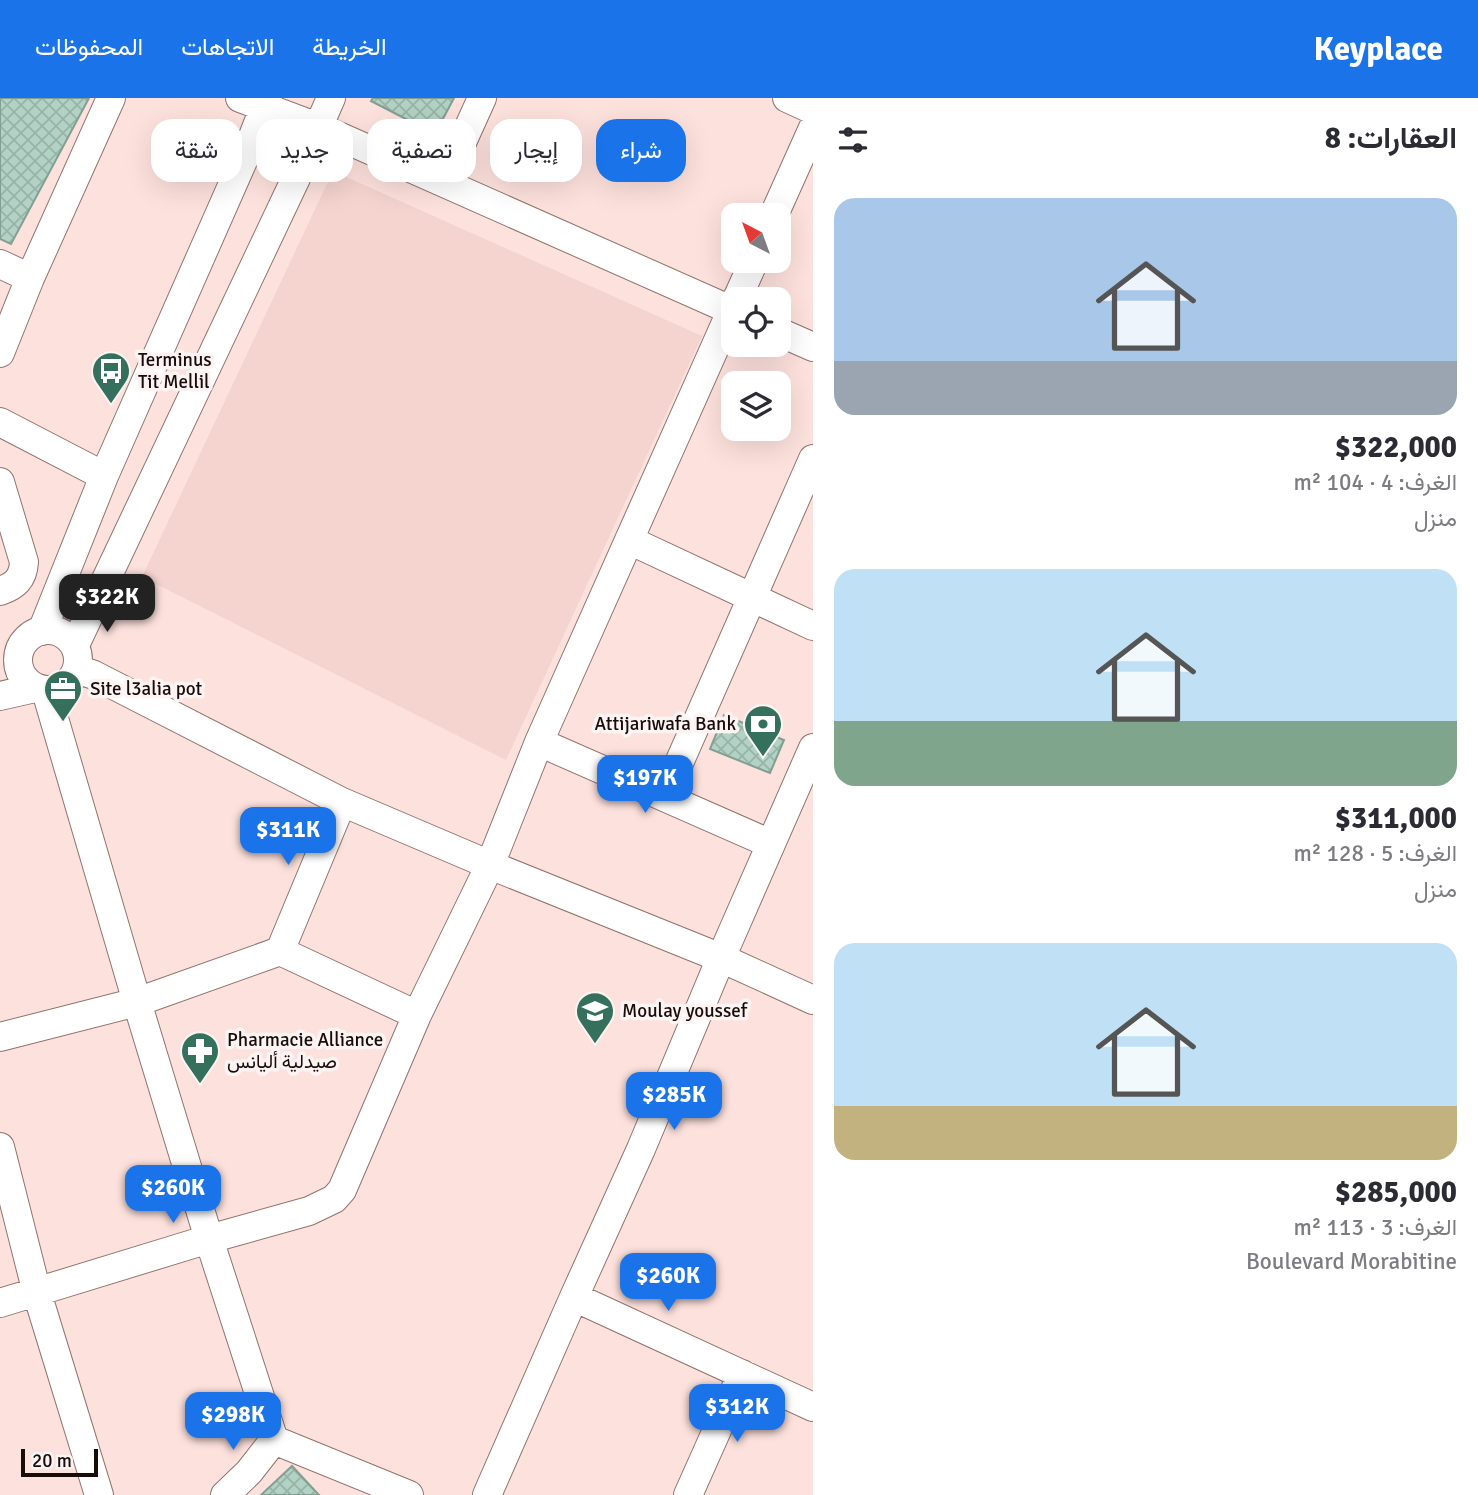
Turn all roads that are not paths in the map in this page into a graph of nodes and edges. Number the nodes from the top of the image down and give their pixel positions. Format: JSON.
{"nodes":[{"id":1,"x":111,"y":98,"type":"edge"},
{"id":2,"x":331,"y":98,"type":"edge"},
{"id":3,"x":482,"y":98,"type":"edge"},
{"id":4,"x":787,"y":98,"type":"edge"},
{"id":5,"x":257,"y":101,"type":"edge"},
{"id":6,"x":813,"y":110,"type":"edge"},
{"id":7,"x":299,"y":119,"type":"edge"},
{"id":8,"x":322,"y":119,"type":"edge"},
{"id":9,"x":472,"y":119,"type":"edge"},
{"id":10,"x":813,"y":128,"type":"edge"},
{"id":11,"x":294,"y":182,"type":"edge"},
{"id":12,"x":444,"y":182,"type":"edge"},
{"id":13,"x":779,"y":203,"type":"edge"},
{"id":14,"x":0,"y":264,"type":"edge"},
{"id":15,"x":30,"y":278,"type":"junction"},
{"id":16,"x":721,"y":301,"type":"edge"},
{"id":17,"x":721,"y":336,"type":"edge"},
{"id":18,"x":791,"y":337,"type":"edge"},
{"id":19,"x":813,"y":347,"type":"edge"},
{"id":20,"x":0,"y":354,"type":"edge"},
{"id":21,"x":0,"y":422,"type":"edge"},
{"id":22,"x":813,"y":459,"type":"edge"},
{"id":23,"x":104,"y":476,"type":"junction"},
{"id":24,"x":0,"y":482,"type":"edge"},
{"id":25,"x":629,"y":540,"type":"junction"},
{"id":26,"x":0,"y":591,"type":"edge"},
{"id":27,"x":752,"y":598,"type":"junction"},
{"id":28,"x":813,"y":626,"type":"edge"},
{"id":29,"x":42,"y":631,"type":"junction"},
{"id":30,"x":10,"y":653,"type":"edge"},
{"id":31,"x":76,"y":657,"type":"junction"},
{"id":32,"x":41,"y":689,"type":"junction"},
{"id":33,"x":0,"y":696,"type":"edge"},
{"id":34,"x":539,"y":742,"type":"junction"},
{"id":35,"x":813,"y":748,"type":"edge"},
{"id":36,"x":664,"y":797,"type":"junction"},
{"id":37,"x":342,"y":802,"type":"junction"},
{"id":38,"x":771,"y":844,"type":"junction"},
{"id":39,"x":490,"y":865,"type":"junction"},
{"id":40,"x":280,"y":951,"type":"junction"},
{"id":41,"x":721,"y":958,"type":"junction"},
{"id":42,"x":813,"y":1000,"type":"edge"},
{"id":43,"x":137,"y":1002,"type":"junction"},
{"id":44,"x":417,"y":1015,"type":"junction"},
{"id":45,"x":0,"y":1037,"type":"edge"},
{"id":46,"x":0,"y":1147,"type":"edge"},
{"id":47,"x":209,"y":1239,"type":"junction"},
{"id":48,"x":37,"y":1293,"type":"junction"},
{"id":49,"x":574,"y":1297,"type":"junction"},
{"id":50,"x":0,"y":1303,"type":"edge"},
{"id":51,"x":742,"y":1374,"type":"junction"},
{"id":52,"x":813,"y":1407,"type":"edge"},
{"id":53,"x":274,"y":1440,"type":"junction"},
{"id":54,"x":99,"y":1495,"type":"edge"},
{"id":55,"x":225,"y":1495,"type":"edge"},
{"id":56,"x":409,"y":1495,"type":"edge"},
{"id":57,"x":487,"y":1495,"type":"edge"},
{"id":58,"x":688,"y":1495,"type":"edge"}],
"edges":[{"from":1,"to":15,"type":"street"},
{"from":2,"to":8,"type":"street"},
{"from":3,"to":9,"type":"street"},
{"from":4,"to":6,"type":"street"},
{"from":5,"to":7,"type":"street"},
{"from":5,"to":23,"type":"street"},
{"from":10,"to":13,"type":"street"},
{"from":11,"to":31,"type":"street"},
{"from":12,"to":16,"type":"street"},
{"from":14,"to":15,"type":"street"},
{"from":15,"to":20,"type":"street"},
{"from":17,"to":25,"type":"street"},
{"from":18,"to":19,"type":"street"},
{"from":21,"to":23,"type":"street"},
{"from":22,"to":27,"type":"street"},
{"from":23,"to":29,"type":"street"},
{"from":24,"to":26,"type":"street"},
{"from":25,"to":27,"type":"street"},
{"from":25,"to":34,"type":"street"},
{"from":27,"to":28,"type":"street"},
{"from":27,"to":36,"type":"street"},
{"from":29,"to":30,"type":"street"},
{"from":29,"to":31,"type":"street"},
{"from":30,"to":32,"type":"street"},
{"from":31,"to":32,"type":"street"},
{"from":31,"to":37,"type":"street"},
{"from":32,"to":33,"type":"street"},
{"from":32,"to":43,"type":"street"},
{"from":34,"to":36,"type":"street"},
{"from":34,"to":39,"type":"street"},
{"from":35,"to":38,"type":"street"},
{"from":36,"to":38,"type":"street"},
{"from":37,"to":39,"type":"street"},
{"from":37,"to":40,"type":"street"},
{"from":38,"to":41,"type":"street"},
{"from":39,"to":41,"type":"street"},
{"from":39,"to":44,"type":"street"},
{"from":40,"to":43,"type":"street"},
{"from":40,"to":44,"type":"street"},
{"from":41,"to":42,"type":"street"},
{"from":41,"to":49,"type":"street"},
{"from":43,"to":45,"type":"street"},
{"from":43,"to":47,"type":"street"},
{"from":44,"to":47,"type":"street"},
{"from":46,"to":48,"type":"street"},
{"from":47,"to":48,"type":"street"},
{"from":47,"to":53,"type":"street"},
{"from":48,"to":50,"type":"street"},
{"from":48,"to":54,"type":"street"},
{"from":49,"to":51,"type":"street"},
{"from":49,"to":57,"type":"street"},
{"from":51,"to":52,"type":"street"},
{"from":51,"to":58,"type":"street"},
{"from":53,"to":55,"type":"street"},
{"from":53,"to":56,"type":"street"}]}
